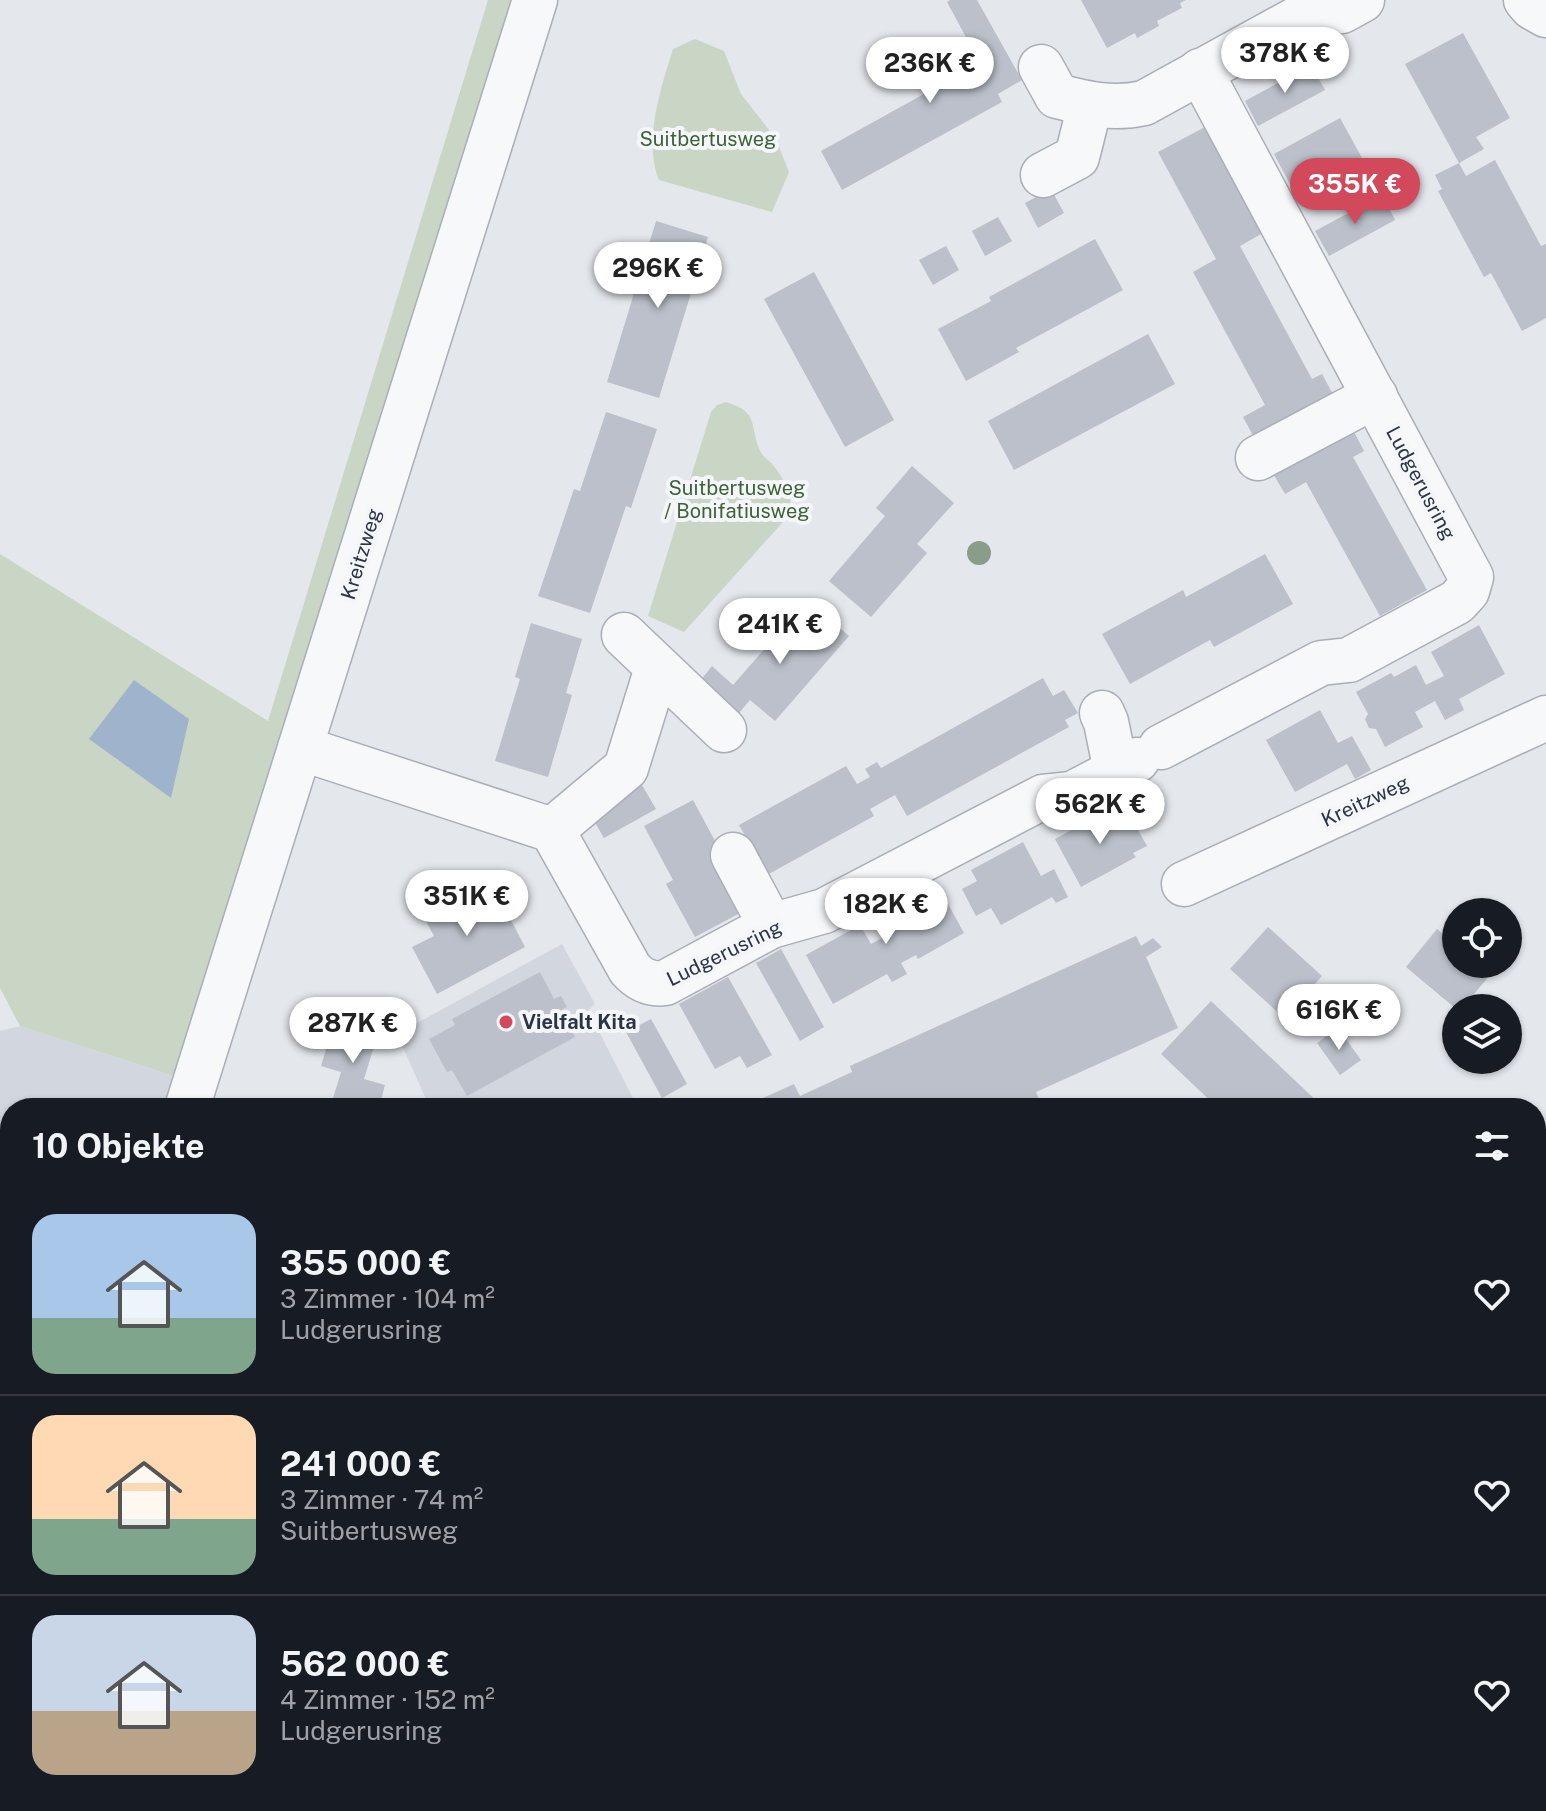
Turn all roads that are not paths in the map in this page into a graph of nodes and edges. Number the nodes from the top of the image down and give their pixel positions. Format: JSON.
{"nodes":[{"id":1,"x":535,"y":0,"type":"edge"},
{"id":2,"x":1362,"y":0,"type":"edge"},
{"id":3,"x":1526,"y":0,"type":"edge"},
{"id":4,"x":1546,"y":15,"type":"edge"},
{"id":5,"x":1041,"y":67,"type":"dead end"},
{"id":6,"x":1200,"y":71,"type":"junction"},
{"id":7,"x":1090,"y":105,"type":"junction"},
{"id":8,"x":1043,"y":175,"type":"dead end"},
{"id":9,"x":1375,"y":396,"type":"junction"},
{"id":10,"x":1258,"y":458,"type":"dead end"},
{"id":11,"x":624,"y":635,"type":"dead end"},
{"id":12,"x":657,"y":668,"type":"junction"},
{"id":13,"x":1102,"y":713,"type":"dead end"},
{"id":14,"x":1546,"y":718,"type":"edge"},
{"id":15,"x":724,"y":730,"type":"dead end"},
{"id":16,"x":300,"y":748,"type":"junction"},
{"id":17,"x":1138,"y":759,"type":"junction"},
{"id":18,"x":552,"y":830,"type":"junction"},
{"id":19,"x":733,"y":855,"type":"dead end"},
{"id":20,"x":1184,"y":884,"type":"dead end"},
{"id":21,"x":771,"y":926,"type":"junction"},
{"id":22,"x":190,"y":1098,"type":"edge"}],
"edges":[{"from":1,"to":16,"type":"street","name":"Kreitzweg"},
{"from":2,"to":6,"type":"street"},
{"from":3,"to":4,"type":"street"},
{"from":5,"to":7,"type":"street"},
{"from":6,"to":7,"type":"street"},
{"from":6,"to":9,"type":"street","name":"Ludgerusring"},
{"from":7,"to":8,"type":"street"},
{"from":9,"to":10,"type":"street"},
{"from":9,"to":17,"type":"street","name":"Ludgerusring"},
{"from":11,"to":12,"type":"street"},
{"from":12,"to":15,"type":"street"},
{"from":12,"to":18,"type":"street"},
{"from":13,"to":17,"type":"street"},
{"from":14,"to":20,"type":"street","name":"Kreitzweg"},
{"from":16,"to":18,"type":"street"},
{"from":16,"to":22,"type":"street","name":"Kreitzweg"},
{"from":17,"to":21,"type":"street","name":"Ludgerusring"},
{"from":18,"to":21,"type":"street","name":"Ludgerusring"},
{"from":19,"to":21,"type":"street"}]}
